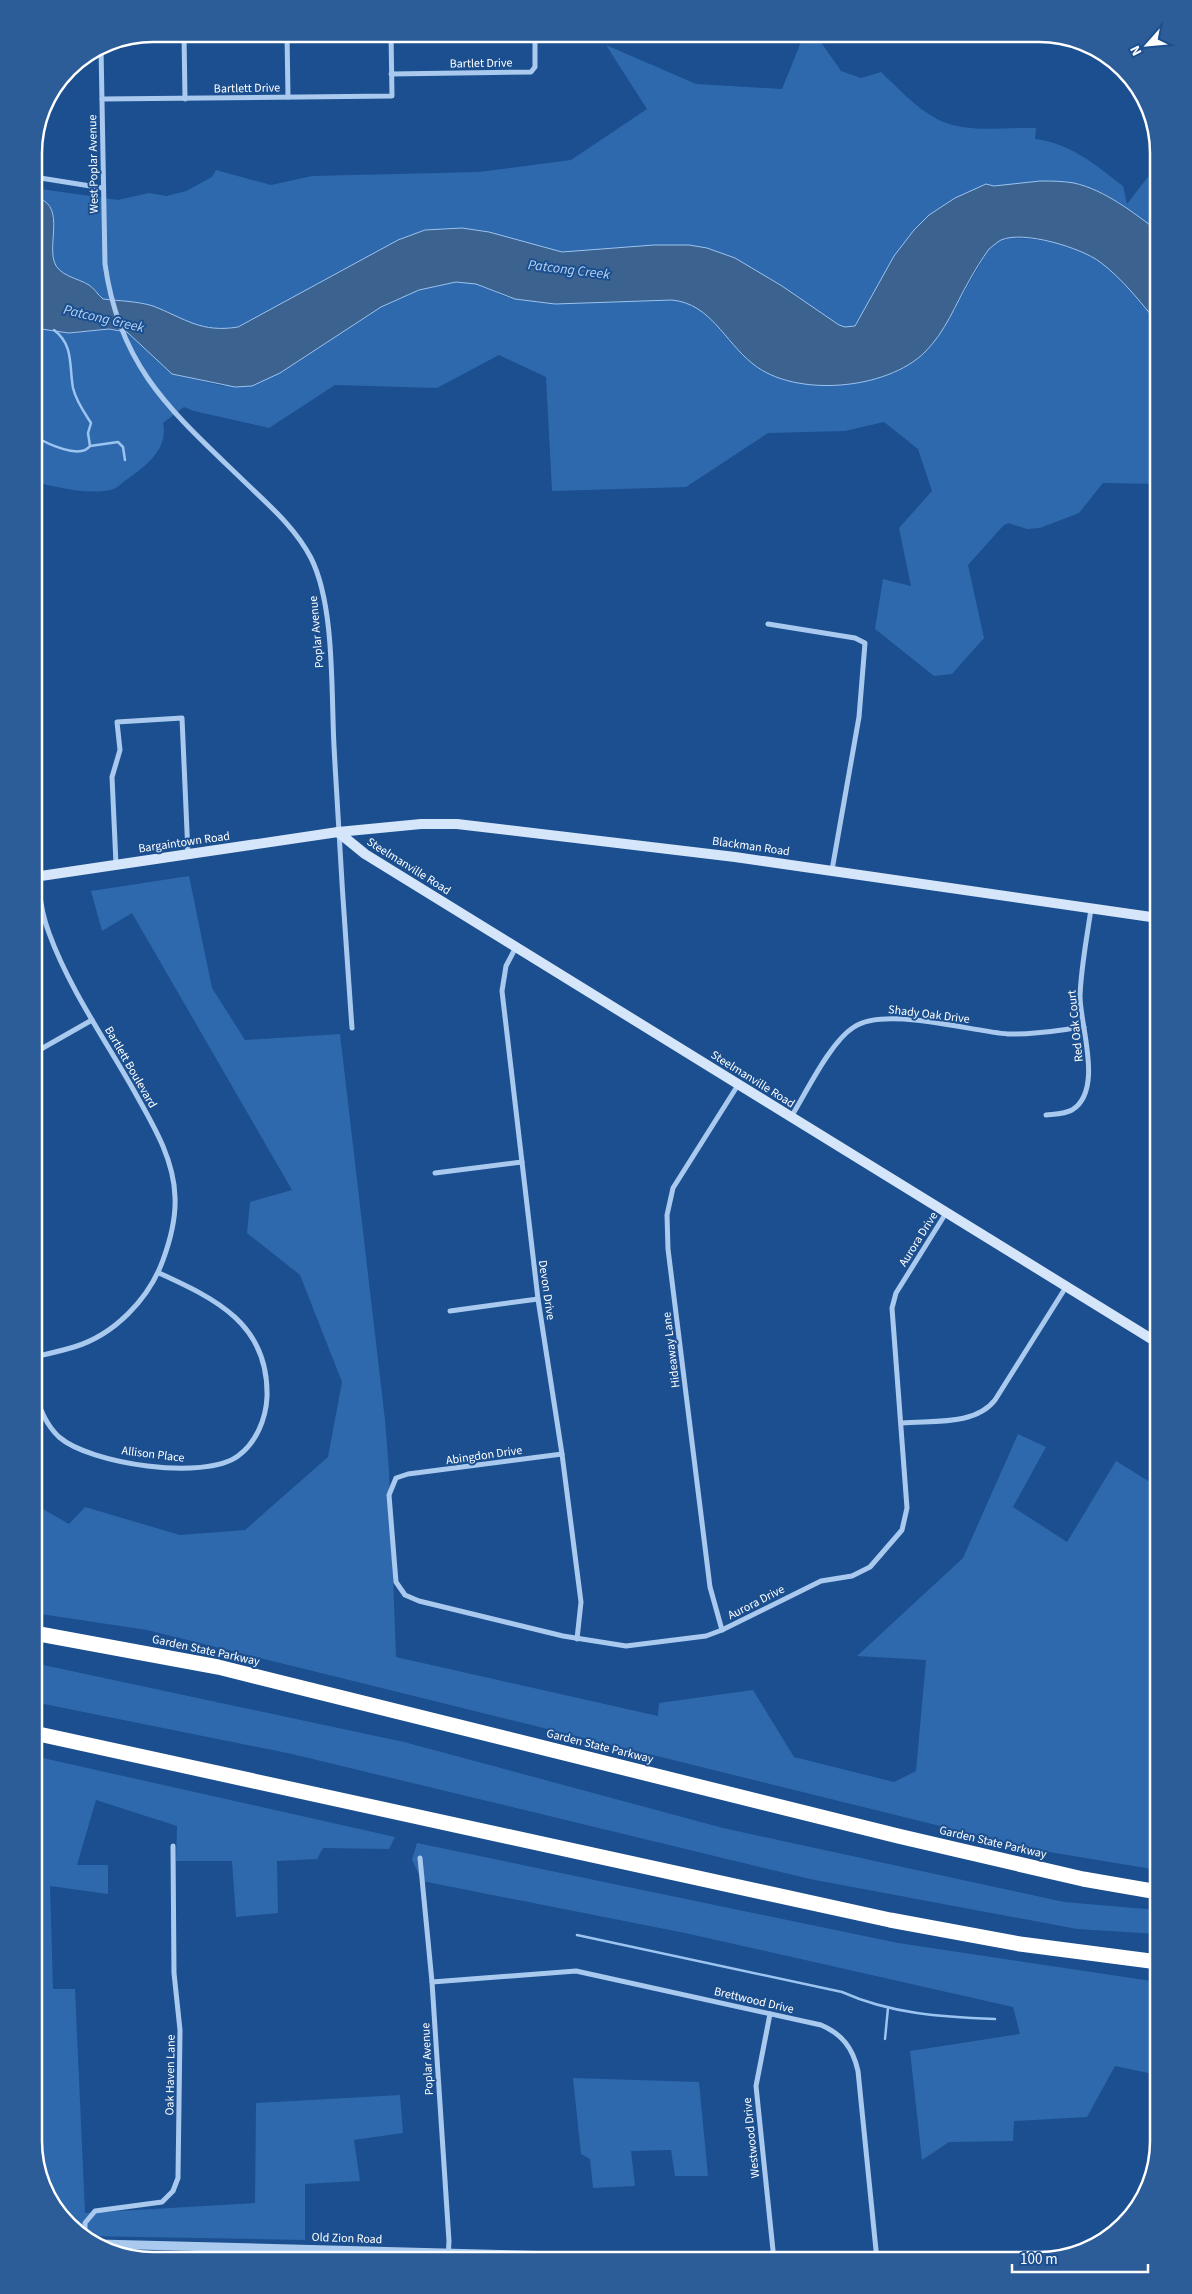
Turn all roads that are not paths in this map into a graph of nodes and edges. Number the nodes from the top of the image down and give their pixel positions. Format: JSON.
{"nodes":[{"id":1,"x":184,"y":42,"type":"edge"},
{"id":2,"x":287,"y":42,"type":"edge"},
{"id":3,"x":391,"y":42,"type":"edge"},
{"id":4,"x":535,"y":42,"type":"edge"},
{"id":5,"x":101,"y":56,"type":"edge"},
{"id":6,"x":391,"y":74,"type":"junction"},
{"id":7,"x":288,"y":97,"type":"junction"},
{"id":8,"x":185,"y":98,"type":"junction"},
{"id":9,"x":102,"y":99,"type":"junction"},
{"id":10,"x":43,"y":178,"type":"edge"},
{"id":11,"x":104,"y":188,"type":"junction"},
{"id":12,"x":107,"y":280,"type":"joint"},
{"id":13,"x":768,"y":624,"type":"dead end"},
{"id":14,"x":338,"y":832,"type":"junction"},
{"id":15,"x":188,"y":854,"type":"junction"},
{"id":16,"x":116,"y":864,"type":"junction"},
{"id":17,"x":832,"y":870,"type":"junction"},
{"id":18,"x":43,"y":876,"type":"edge"},
{"id":19,"x":1091,"y":908,"type":"junction"},
{"id":20,"x":43,"y":915,"type":"edge"},
{"id":21,"x":1150,"y":917,"type":"edge"},
{"id":22,"x":516,"y":947,"type":"junction"},
{"id":23,"x":92,"y":1020,"type":"junction"},
{"id":24,"x":1084,"y":1027,"type":"junction"},
{"id":25,"x":352,"y":1028,"type":"dead end"},
{"id":26,"x":43,"y":1047,"type":"edge"},
{"id":27,"x":738,"y":1085,"type":"junction"},
{"id":28,"x":1046,"y":1115,"type":"dead end"},
{"id":29,"x":791,"y":1117,"type":"junction"},
{"id":30,"x":522,"y":1162,"type":"junction"},
{"id":31,"x":436,"y":1173,"type":"dead end"},
{"id":32,"x":946,"y":1212,"type":"junction"},
{"id":33,"x":158,"y":1272,"type":"junction"},
{"id":34,"x":1066,"y":1287,"type":"junction"},
{"id":35,"x":538,"y":1299,"type":"junction"},
{"id":36,"x":450,"y":1311,"type":"dead end"},
{"id":37,"x":1150,"y":1338,"type":"edge"},
{"id":38,"x":43,"y":1355,"type":"edge"},
{"id":39,"x":43,"y":1414,"type":"edge"},
{"id":40,"x":902,"y":1423,"type":"junction"},
{"id":41,"x":562,"y":1454,"type":"junction"},
{"id":42,"x":408,"y":1474,"type":"joint"},
{"id":43,"x":722,"y":1630,"type":"junction"},
{"id":44,"x":43,"y":1635,"type":"edge"},
{"id":45,"x":577,"y":1639,"type":"junction"},
{"id":46,"x":43,"y":1735,"type":"edge"},
{"id":47,"x":173,"y":1846,"type":"dead end"},
{"id":48,"x":420,"y":1858,"type":"dead end"},
{"id":49,"x":1150,"y":1891,"type":"edge"},
{"id":50,"x":1150,"y":1961,"type":"edge"},
{"id":51,"x":432,"y":1982,"type":"junction"},
{"id":52,"x":770,"y":2014,"type":"junction"},
{"id":53,"x":85,"y":2228,"type":"edge"},
{"id":54,"x":114,"y":2244,"type":"edge"},
{"id":55,"x":306,"y":2249,"type":"joint"},
{"id":56,"x":352,"y":2251,"type":"edge"},
{"id":57,"x":449,"y":2251,"type":"edge"},
{"id":58,"x":773,"y":2252,"type":"edge"},
{"id":59,"x":876,"y":2252,"type":"edge"}],
"edges":[{"from":1,"to":8,"type":"street"},
{"from":2,"to":7,"type":"street"},
{"from":3,"to":6,"type":"street"},
{"from":4,"to":6,"type":"street","name":"Bartlet Drive"},
{"from":5,"to":9,"type":"street","name":"West Poplar Avenue"},
{"from":6,"to":7,"type":"street","name":"Bartlett Drive"},
{"from":7,"to":8,"type":"street","name":"Bartlett Drive"},
{"from":8,"to":9,"type":"street","name":"Bartlett Drive"},
{"from":9,"to":11,"type":"street","name":"West Poplar Avenue"},
{"from":10,"to":11,"type":"street"},
{"from":11,"to":12,"type":"street","name":"West Poplar Avenue"},
{"from":12,"to":14,"type":"street","name":"Poplar Avenue"},
{"from":13,"to":17,"type":"street"},
{"from":14,"to":15,"type":"main road","name":"Bargaintown Road"},
{"from":14,"to":17,"type":"main road","name":"Blackman Road"},
{"from":14,"to":22,"type":"main road","name":"Steelmanville Road"},
{"from":14,"to":25,"type":"street","name":"Poplar Avenue"},
{"from":15,"to":16,"type":"main road","name":"Bargaintown Road"},
{"from":15,"to":16,"type":"street"},
{"from":16,"to":18,"type":"main road","name":"Bargaintown Road"},
{"from":17,"to":19,"type":"main road","name":"Blackman Road"},
{"from":19,"to":21,"type":"main road","name":"Blackman Road"},
{"from":19,"to":24,"type":"street","name":"Red Oak Court"},
{"from":20,"to":23,"type":"street","name":"Bartlett Boulevard"},
{"from":22,"to":27,"type":"main road","name":"Steelmanville Road"},
{"from":22,"to":30,"type":"street","name":"Devon Drive"},
{"from":23,"to":26,"type":"street"},
{"from":23,"to":33,"type":"street","name":"Bartlett Boulevard"},
{"from":24,"to":28,"type":"street","name":"Red Oak Court"},
{"from":24,"to":29,"type":"street","name":"Shady Oak Drive"},
{"from":27,"to":29,"type":"main road","name":"Steelmanville Road"},
{"from":27,"to":43,"type":"street","name":"Hideaway Lane"},
{"from":29,"to":32,"type":"main road","name":"Steelmanville Road"},
{"from":30,"to":31,"type":"street"},
{"from":30,"to":35,"type":"street","name":"Devon Drive"},
{"from":32,"to":34,"type":"main road","name":"Steelmanville Road"},
{"from":32,"to":40,"type":"street","name":"Aurora Drive"},
{"from":33,"to":38,"type":"street","name":"Bartlett Boulevard"},
{"from":33,"to":39,"type":"street","name":"Allison Place"},
{"from":34,"to":37,"type":"main road","name":"Steelmanville Road"},
{"from":34,"to":40,"type":"street"},
{"from":35,"to":36,"type":"street"},
{"from":35,"to":41,"type":"street","name":"Devon Drive"},
{"from":40,"to":43,"type":"street","name":"Aurora Drive"},
{"from":41,"to":42,"type":"street","name":"Abingdon Drive"},
{"from":41,"to":45,"type":"street","name":"Devon Drive"},
{"from":42,"to":45,"type":"street","name":"Aurora Drive"},
{"from":43,"to":45,"type":"street","name":"Aurora Drive"},
{"from":44,"to":49,"type":"highway","name":"Garden State Parkway"},
{"from":46,"to":50,"type":"highway"},
{"from":47,"to":53,"type":"street","name":"Oak Haven Lane"},
{"from":48,"to":51,"type":"street","name":"Poplar Avenue"},
{"from":51,"to":52,"type":"street","name":"Brettwood Drive"},
{"from":51,"to":57,"type":"street","name":"Poplar Avenue"},
{"from":52,"to":58,"type":"street","name":"Westwood Drive"},
{"from":52,"to":59,"type":"street","name":"Brettwood Drive"},
{"from":54,"to":55,"type":"street","name":"Old Zion Road"},
{"from":55,"to":56,"type":"street","name":"Old Zion Road"}]}
